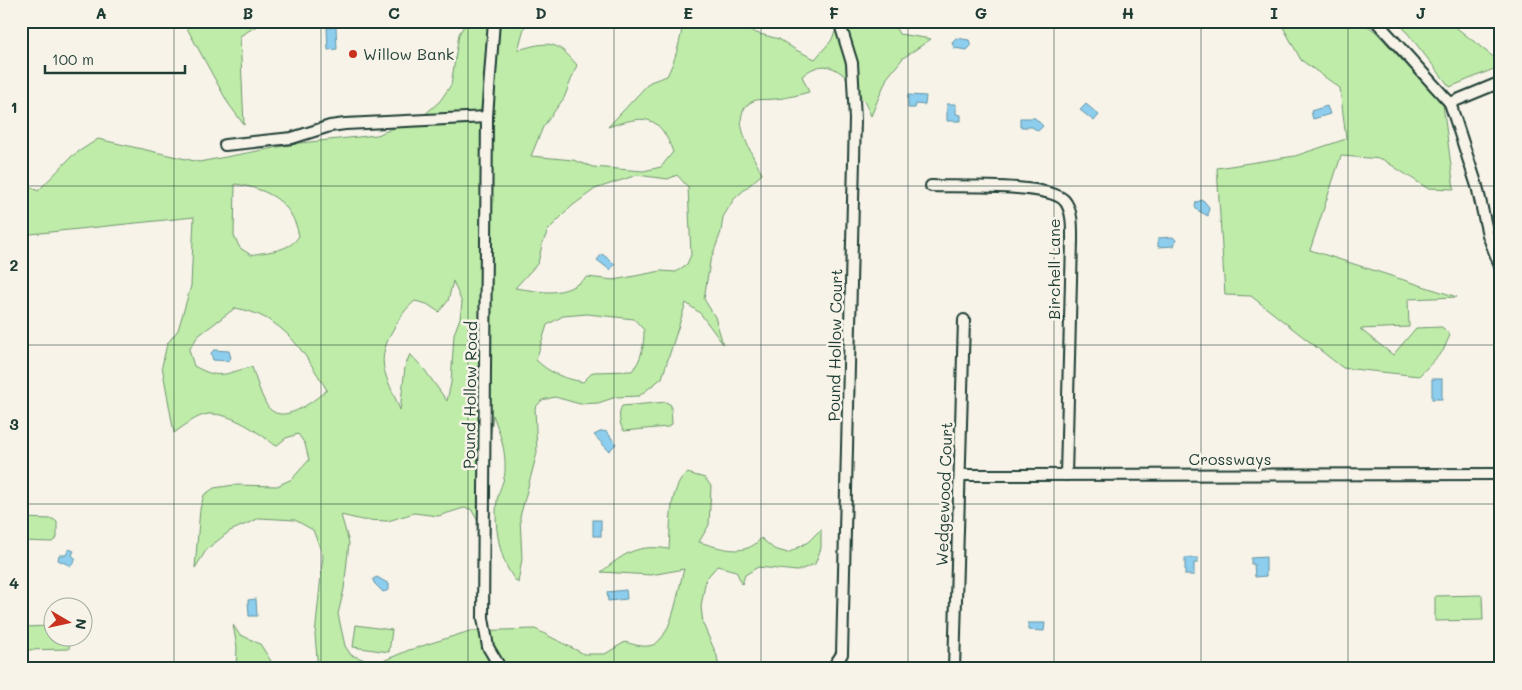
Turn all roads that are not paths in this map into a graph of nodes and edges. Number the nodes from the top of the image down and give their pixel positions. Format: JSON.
{"nodes":[{"id":1,"x":494,"y":21,"type":"edge"},
{"id":2,"x":839,"y":21,"type":"edge"},
{"id":3,"x":1376,"y":21,"type":"edge"},
{"id":4,"x":1501,"y":82,"type":"edge"},
{"id":5,"x":1450,"y":103,"type":"junction"},
{"id":6,"x":487,"y":117,"type":"junction"},
{"id":7,"x":225,"y":145,"type":"dead end"},
{"id":8,"x":931,"y":186,"type":"dead end"},
{"id":9,"x":1501,"y":269,"type":"edge"},
{"id":10,"x":964,"y":320,"type":"dead end"},
{"id":11,"x":1501,"y":474,"type":"edge"},
{"id":12,"x":960,"y":475,"type":"junction"},
{"id":13,"x":1066,"y":475,"type":"junction"},
{"id":14,"x":500,"y":669,"type":"edge"},
{"id":15,"x":832,"y":669,"type":"edge"},
{"id":16,"x":954,"y":669,"type":"edge"}],
"edges":[{"from":1,"to":6,"type":"street","name":"Pound Hollow Road"},
{"from":2,"to":15,"type":"street","name":"Pound Hollow Court"},
{"from":3,"to":5,"type":"street"},
{"from":4,"to":5,"type":"street"},
{"from":5,"to":9,"type":"street"},
{"from":6,"to":7,"type":"street"},
{"from":6,"to":14,"type":"street","name":"Pound Hollow Road"},
{"from":8,"to":13,"type":"street","name":"Birchell Lane"},
{"from":10,"to":12,"type":"street","name":"Wedgewood Court"},
{"from":11,"to":13,"type":"street","name":"Crossways"},
{"from":12,"to":13,"type":"street","name":"Crossways"},
{"from":12,"to":16,"type":"street","name":"Wedgewood Court"}]}
